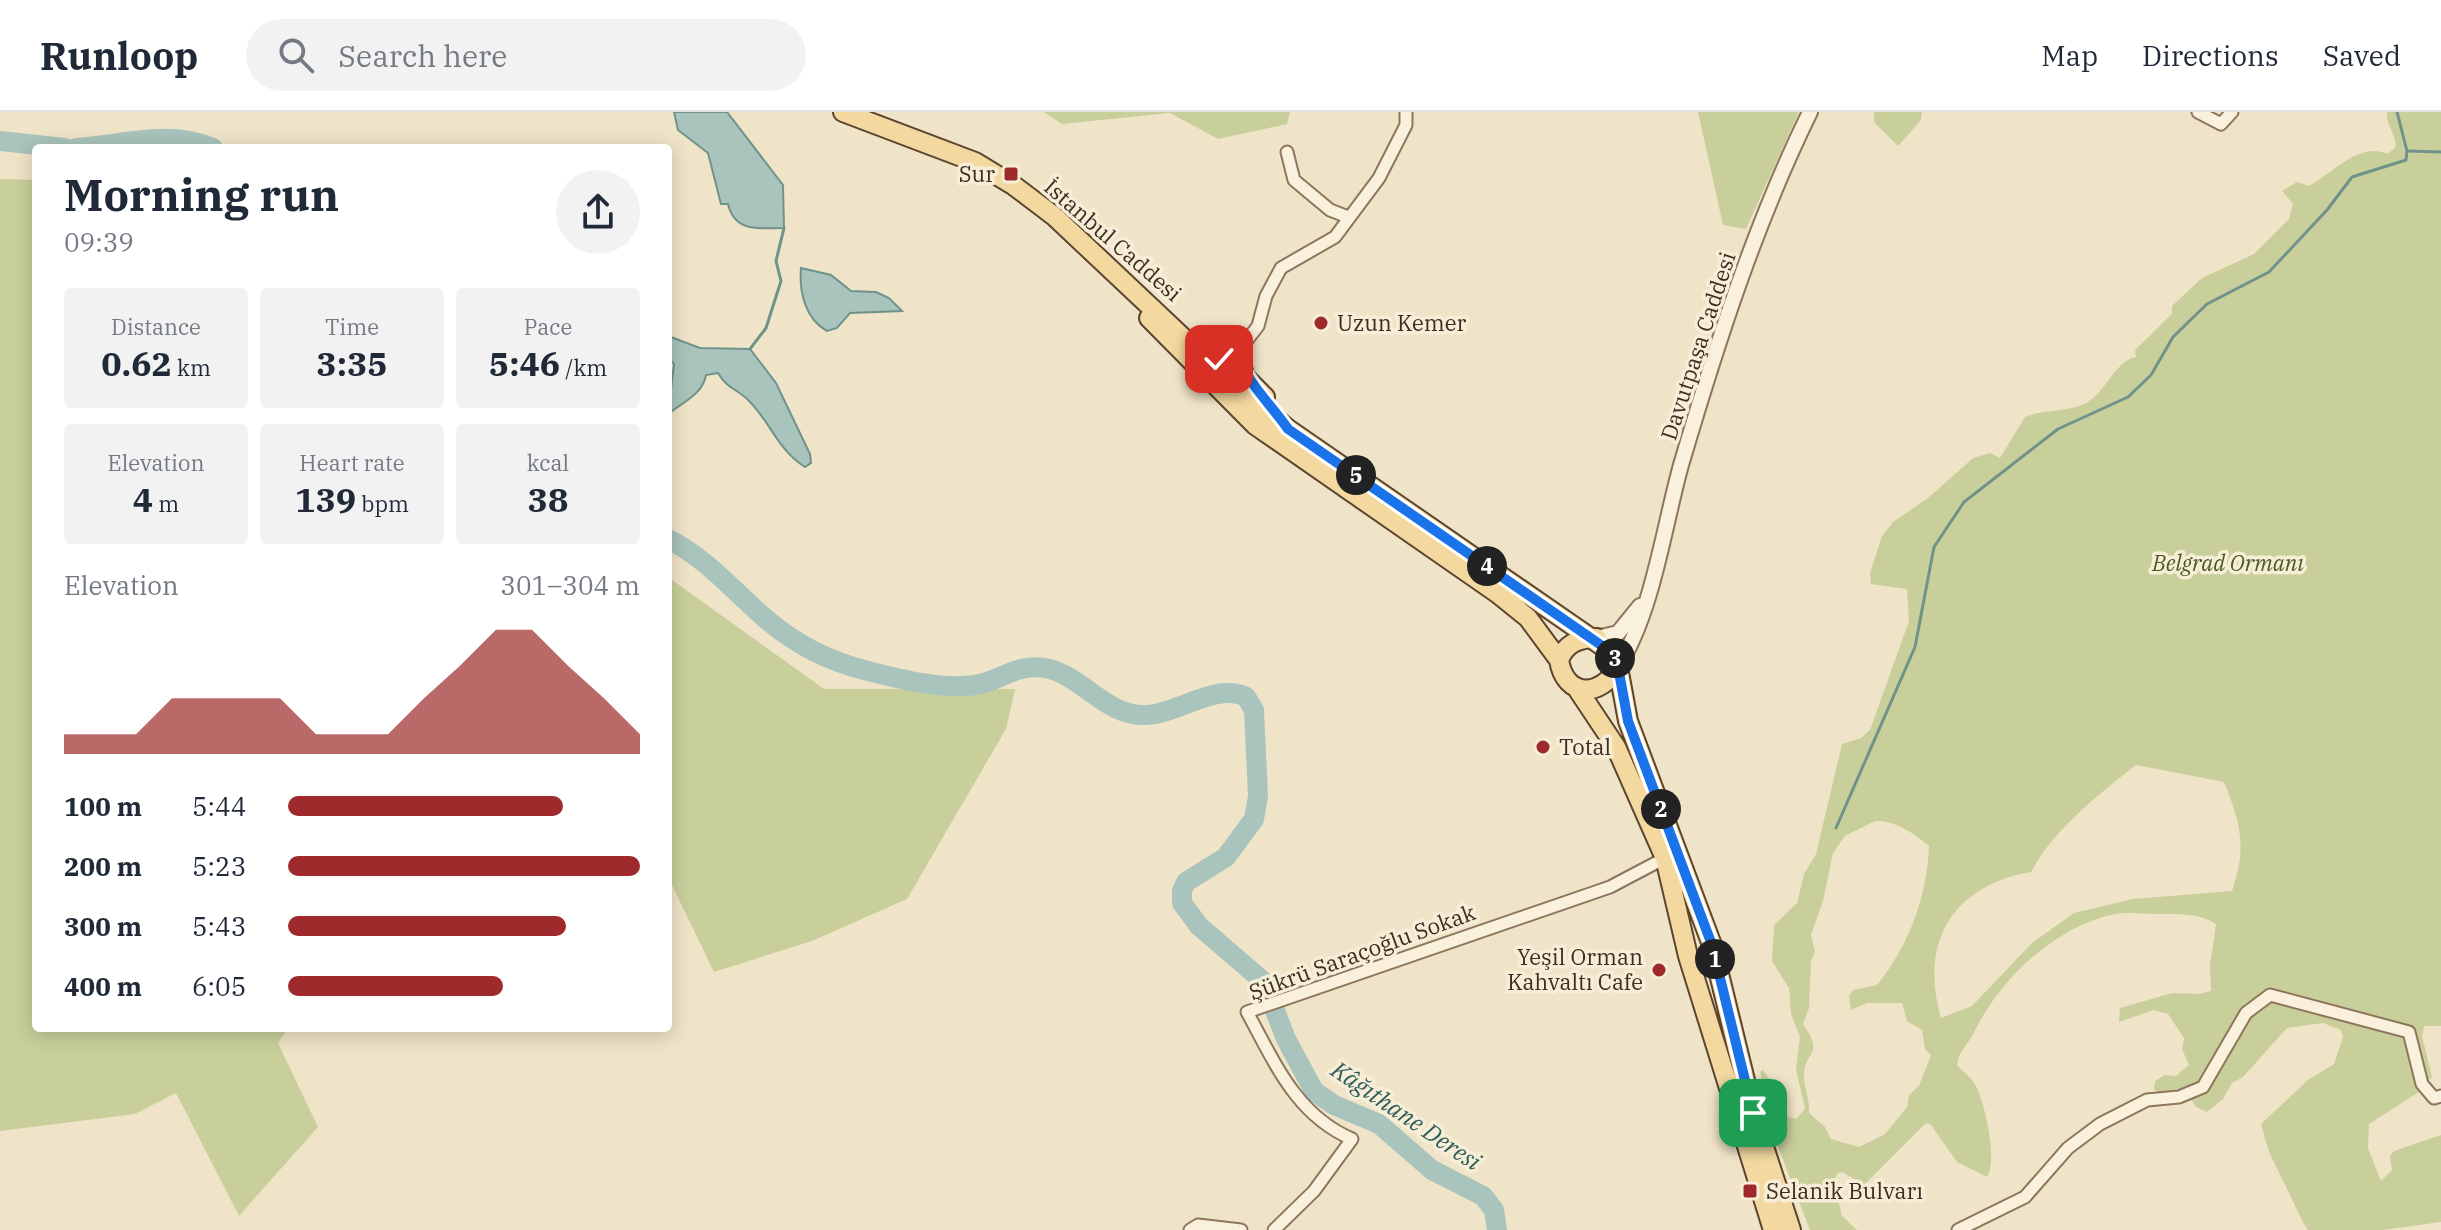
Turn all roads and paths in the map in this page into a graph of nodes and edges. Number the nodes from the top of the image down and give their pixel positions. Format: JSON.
{"nodes":[{"id":1,"x":826,"y":112,"type":"edge"},
{"id":2,"x":843,"y":112,"type":"edge"},
{"id":3,"x":1406,"y":112,"type":"edge"},
{"id":4,"x":1810,"y":112,"type":"edge"},
{"id":5,"x":2198,"y":112,"type":"edge"},
{"id":6,"x":2232,"y":112,"type":"edge"},
{"id":7,"x":1287,"y":152,"type":"dead end"},
{"id":8,"x":1348,"y":217,"type":"junction"},
{"id":9,"x":1237,"y":353,"type":"junction"},
{"id":10,"x":1212,"y":372,"type":"junction"},
{"id":11,"x":1288,"y":429,"type":"junction"},
{"id":12,"x":1645,"y":599,"type":"junction"},
{"id":13,"x":1597,"y":638,"type":"junction"},
{"id":14,"x":1559,"y":660,"type":"junction"},
{"id":15,"x":1618,"y":667,"type":"junction"},
{"id":16,"x":1578,"y":690,"type":"junction"},
{"id":17,"x":1665,"y":858,"type":"junction"},
{"id":18,"x":2441,"y":1096,"type":"edge"},
{"id":19,"x":1190,"y":1230,"type":"edge"},
{"id":20,"x":1241,"y":1230,"type":"edge"},
{"id":21,"x":1274,"y":1230,"type":"edge"},
{"id":22,"x":1773,"y":1230,"type":"edge"},
{"id":23,"x":1791,"y":1230,"type":"edge"},
{"id":24,"x":1958,"y":1230,"type":"edge"}],
"edges":[{"from":1,"to":10,"type":"main road","name":"İstanbul Caddesi"},
{"from":2,"to":10,"type":"main road","name":"İstanbul Caddesi"},
{"from":3,"to":8,"type":"street"},
{"from":4,"to":12,"type":"street","name":"Davutpaşa Caddesi"},
{"from":5,"to":6,"type":"street"},
{"from":7,"to":8,"type":"street"},
{"from":8,"to":9,"type":"street"},
{"from":9,"to":10,"type":"main road"},
{"from":9,"to":11,"type":"main road"},
{"from":10,"to":11,"type":"main road"},
{"from":10,"to":14,"type":"main road"},
{"from":11,"to":13,"type":"main road"},
{"from":12,"to":13,"type":"street"},
{"from":12,"to":15,"type":"street","name":"Davutpaşa Caddesi"},
{"from":13,"to":14,"type":"main road"},
{"from":13,"to":15,"type":"main road"},
{"from":14,"to":16,"type":"main road"},
{"from":15,"to":16,"type":"main road"},
{"from":15,"to":23,"type":"main road"},
{"from":16,"to":17,"type":"main road"},
{"from":17,"to":21,"type":"street","name":"Şükrü Saraçoğlu Sokak"},
{"from":17,"to":22,"type":"main road"},
{"from":18,"to":24,"type":"street"},
{"from":19,"to":20,"type":"street"}]}
